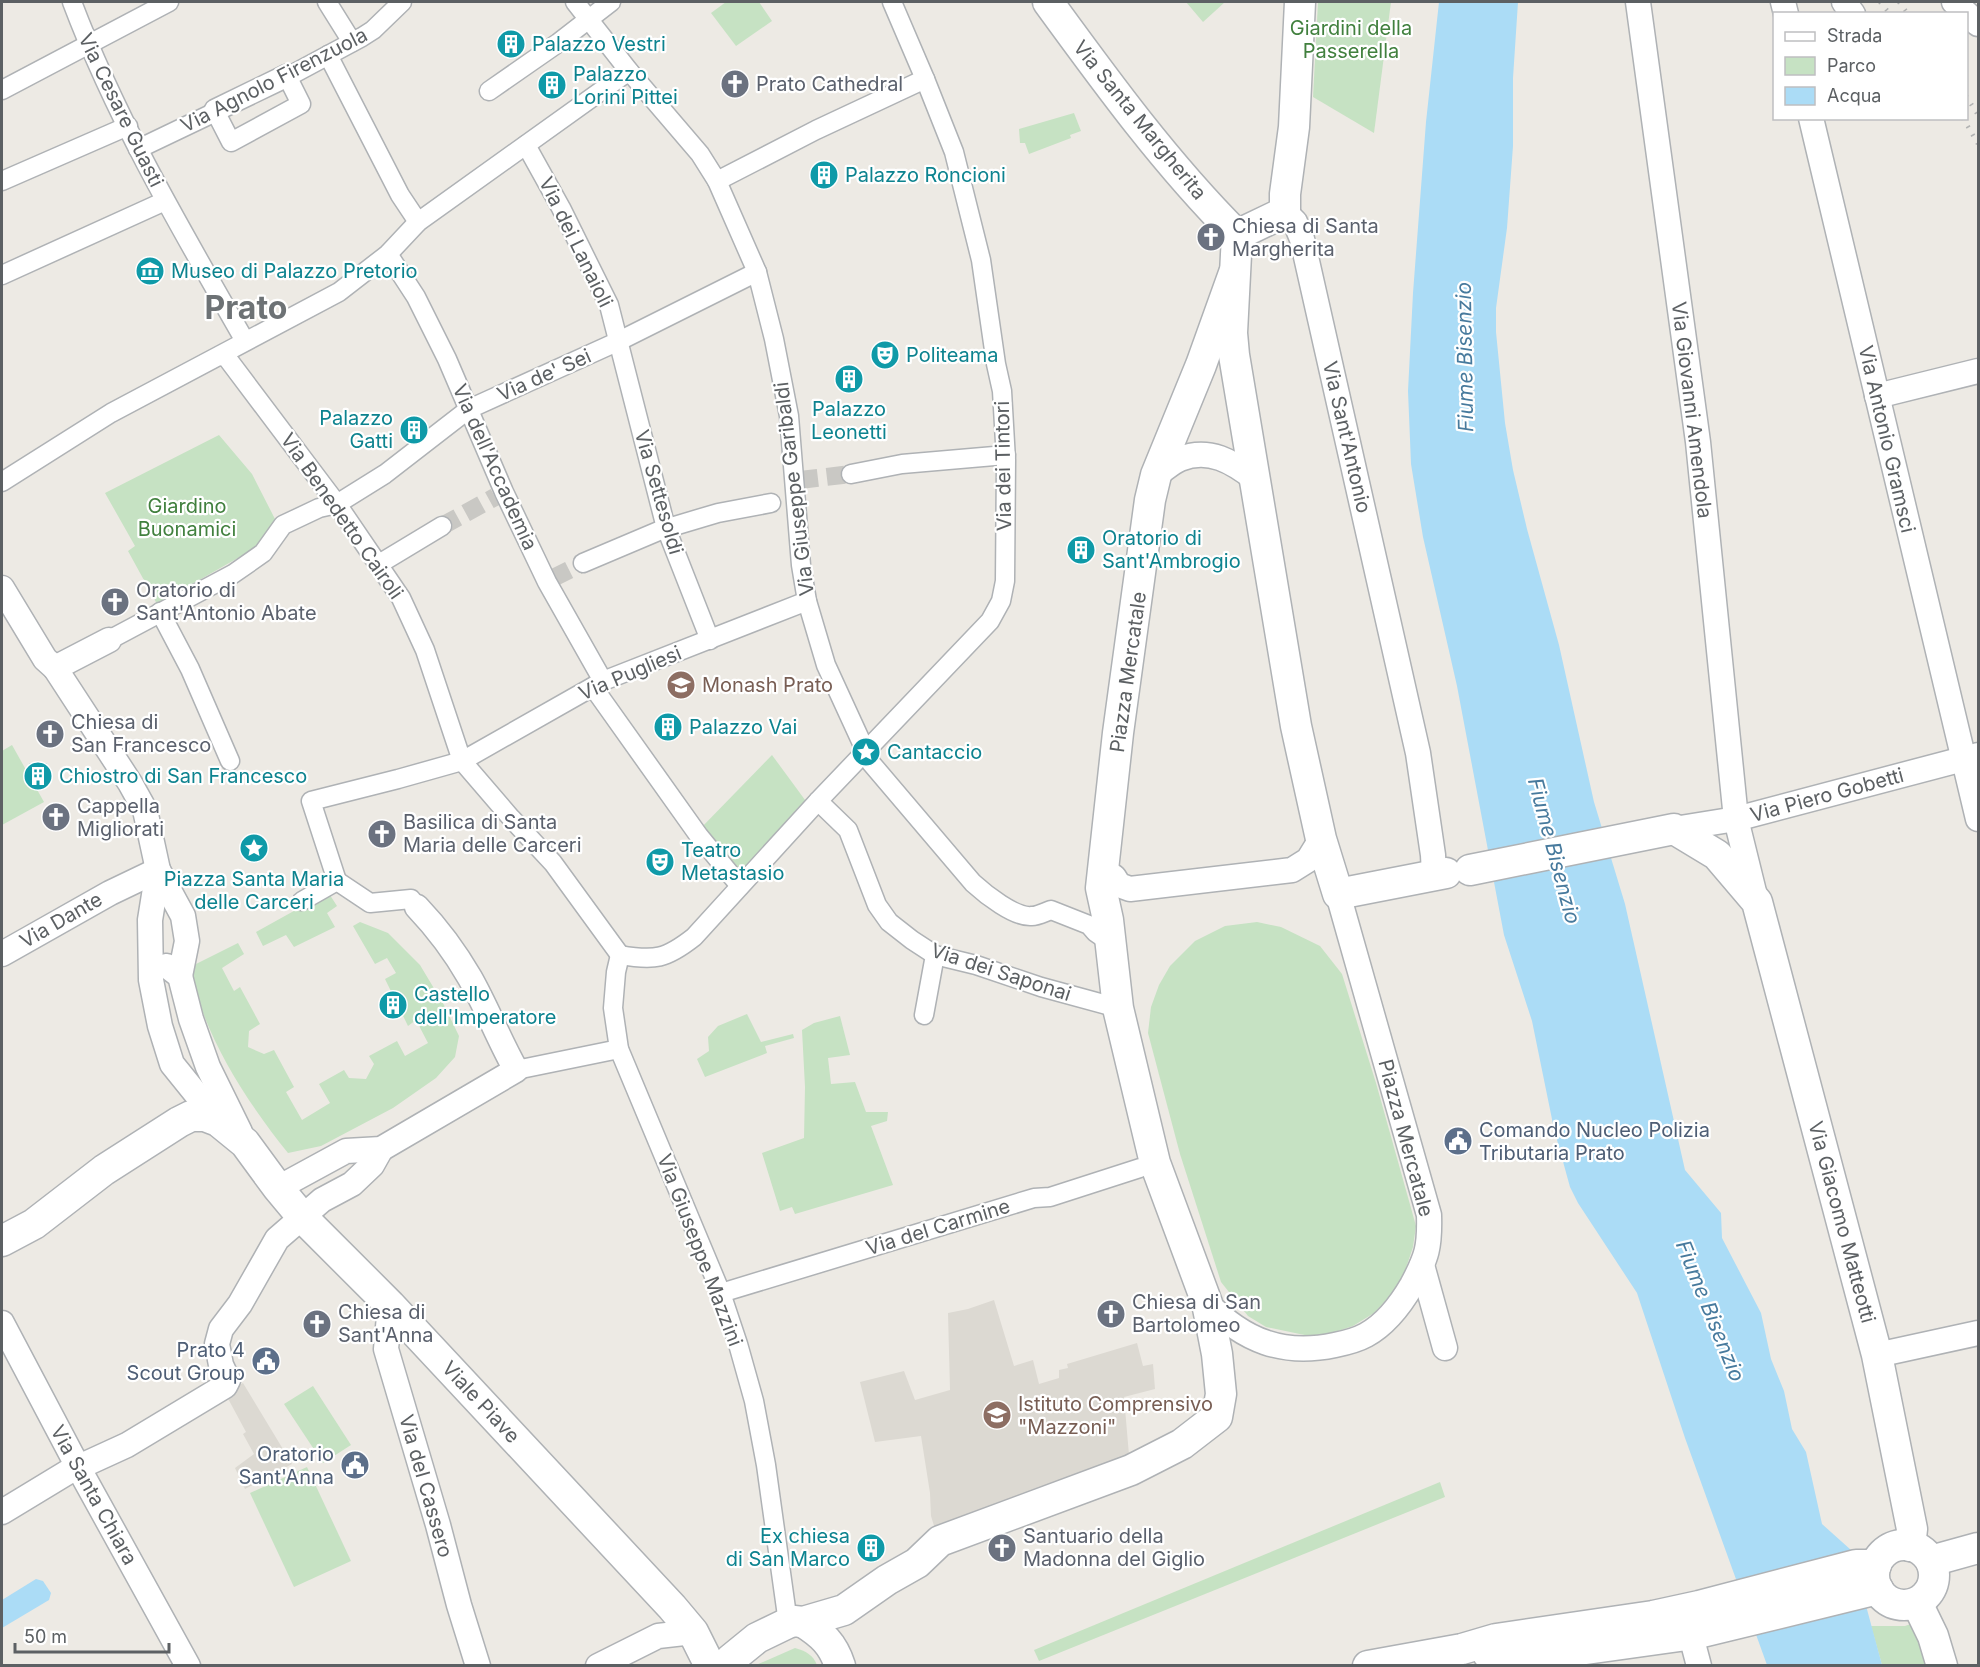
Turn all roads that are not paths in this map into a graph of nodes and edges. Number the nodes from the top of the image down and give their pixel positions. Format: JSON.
{"nodes":[{"id":1,"x":72,"y":2,"type":"edge"},
{"id":2,"x":169,"y":2,"type":"edge"},
{"id":3,"x":327,"y":2,"type":"edge"},
{"id":4,"x":402,"y":2,"type":"edge"},
{"id":5,"x":575,"y":2,"type":"edge"},
{"id":6,"x":611,"y":2,"type":"edge"},
{"id":7,"x":892,"y":2,"type":"edge"},
{"id":8,"x":1048,"y":2,"type":"edge"},
{"id":9,"x":1300,"y":2,"type":"edge"},
{"id":10,"x":1638,"y":2,"type":"edge"},
{"id":11,"x":590,"y":19,"type":"junction"},
{"id":12,"x":352,"y":42,"type":"junction"},
{"id":13,"x":88,"y":45,"type":"junction"},
{"id":14,"x":328,"y":55,"type":"junction"},
{"id":15,"x":629,"y":71,"type":"junction"},
{"id":16,"x":286,"y":77,"type":"junction"},
{"id":17,"x":925,"y":79,"type":"junction"},
{"id":18,"x":2,"y":90,"type":"edge"},
{"id":19,"x":489,"y":91,"type":"dead end"},
{"id":20,"x":216,"y":112,"type":"junction"},
{"id":21,"x":1811,"y":120,"type":"edge"},
{"id":22,"x":128,"y":126,"type":"junction"},
{"id":23,"x":526,"y":145,"type":"junction"},
{"id":24,"x":138,"y":149,"type":"junction"},
{"id":25,"x":2,"y":181,"type":"edge"},
{"id":26,"x":717,"y":181,"type":"junction"},
{"id":27,"x":169,"y":209,"type":"junction"},
{"id":28,"x":1285,"y":212,"type":"junction"},
{"id":29,"x":418,"y":222,"type":"junction"},
{"id":30,"x":1237,"y":235,"type":"junction"},
{"id":31,"x":388,"y":254,"type":"junction"},
{"id":32,"x":757,"y":272,"type":"junction"},
{"id":33,"x":1234,"y":273,"type":"junction"},
{"id":34,"x":2,"y":275,"type":"edge"},
{"id":35,"x":245,"y":341,"type":"junction"},
{"id":36,"x":619,"y":341,"type":"junction"},
{"id":37,"x":222,"y":356,"type":"junction"},
{"id":38,"x":1978,"y":371,"type":"edge"},
{"id":39,"x":1877,"y":396,"type":"junction"},
{"id":40,"x":468,"y":409,"type":"junction"},
{"id":41,"x":1006,"y":455,"type":"junction"},
{"id":42,"x":851,"y":474,"type":"tunnel mouth"},
{"id":43,"x":1156,"y":475,"type":"junction"},
{"id":44,"x":1255,"y":479,"type":"junction"},
{"id":45,"x":2,"y":482,"type":"edge"},
{"id":46,"x":789,"y":492,"type":"junction"},
{"id":47,"x":337,"y":504,"type":"junction"},
{"id":48,"x":442,"y":526,"type":"tunnel mouth"},
{"id":49,"x":666,"y":528,"type":"junction"},
{"id":50,"x":583,"y":563,"type":"tunnel mouth"},
{"id":51,"x":379,"y":564,"type":"junction"},
{"id":52,"x":2,"y":588,"type":"edge"},
{"id":53,"x":807,"y":601,"type":"junction"},
{"id":54,"x":158,"y":613,"type":"junction"},
{"id":55,"x":109,"y":640,"type":"joint"},
{"id":56,"x":710,"y":640,"type":"junction"},
{"id":57,"x":50,"y":664,"type":"junction"},
{"id":58,"x":598,"y":684,"type":"junction"},
{"id":59,"x":866,"y":752,"type":"junction"},
{"id":60,"x":1971,"y":757,"type":"edge"},
{"id":61,"x":230,"y":761,"type":"dead end"},
{"id":62,"x":462,"y":761,"type":"junction"},
{"id":63,"x":818,"y":801,"type":"junction"},
{"id":64,"x":1736,"y":819,"type":"junction"},
{"id":65,"x":1978,"y":819,"type":"edge"},
{"id":66,"x":1674,"y":829,"type":"junction"},
{"id":67,"x":1321,"y":840,"type":"junction"},
{"id":68,"x":158,"y":870,"type":"junction"},
{"id":69,"x":1103,"y":870,"type":"junction"},
{"id":70,"x":1450,"y":873,"type":"junction"},
{"id":71,"x":337,"y":881,"type":"junction"},
{"id":72,"x":740,"y":886,"type":"junction"},
{"id":73,"x":1338,"y":894,"type":"junction"},
{"id":74,"x":302,"y":902,"type":"dead end"},
{"id":75,"x":1757,"y":902,"type":"junction"},
{"id":76,"x":417,"y":907,"type":"joint"},
{"id":77,"x":1111,"y":943,"type":"junction"},
{"id":78,"x":2,"y":954,"type":"edge"},
{"id":79,"x":151,"y":954,"type":"junction"},
{"id":80,"x":620,"y":955,"type":"junction"},
{"id":81,"x":935,"y":955,"type":"junction"},
{"id":82,"x":180,"y":976,"type":"junction"},
{"id":83,"x":1119,"y":1008,"type":"junction"},
{"id":84,"x":924,"y":1015,"type":"dead end"},
{"id":85,"x":619,"y":1049,"type":"junction"},
{"id":86,"x":516,"y":1070,"type":"junction"},
{"id":87,"x":218,"y":1121,"type":"junction"},
{"id":88,"x":245,"y":1143,"type":"junction"},
{"id":89,"x":381,"y":1149,"type":"junction"},
{"id":90,"x":1148,"y":1166,"type":"junction"},
{"id":91,"x":278,"y":1188,"type":"junction"},
{"id":92,"x":303,"y":1218,"type":"junction"},
{"id":93,"x":2,"y":1241,"type":"edge"},
{"id":94,"x":1422,"y":1265,"type":"junction"},
{"id":95,"x":721,"y":1293,"type":"junction"},
{"id":96,"x":1207,"y":1304,"type":"junction"},
{"id":97,"x":390,"y":1305,"type":"junction"},
{"id":98,"x":2,"y":1323,"type":"edge"},
{"id":99,"x":1978,"y":1333,"type":"edge"},
{"id":100,"x":1444,"y":1348,"type":"dead end"},
{"id":101,"x":1877,"y":1356,"type":"junction"},
{"id":102,"x":78,"y":1467,"type":"junction"},
{"id":103,"x":2,"y":1512,"type":"edge"},
{"id":104,"x":1978,"y":1548,"type":"edge"},
{"id":105,"x":1921,"y":1553,"type":"junction"},
{"id":106,"x":1869,"y":1578,"type":"junction"},
{"id":107,"x":1917,"y":1603,"type":"junction"},
{"id":108,"x":1709,"y":1621,"type":"junction"},
{"id":109,"x":796,"y":1622,"type":"junction"},
{"id":110,"x":693,"y":1632,"type":"junction"},
{"id":111,"x":1472,"y":1657,"type":"edge"},
{"id":112,"x":1529,"y":1661,"type":"edge"},
{"id":113,"x":188,"y":1665,"type":"edge"},
{"id":114,"x":478,"y":1665,"type":"edge"},
{"id":115,"x":598,"y":1665,"type":"edge"},
{"id":116,"x":710,"y":1665,"type":"edge"},
{"id":117,"x":728,"y":1665,"type":"edge"},
{"id":118,"x":840,"y":1665,"type":"edge"},
{"id":119,"x":1368,"y":1665,"type":"edge"},
{"id":120,"x":1699,"y":1665,"type":"edge"},
{"id":121,"x":1942,"y":1665,"type":"edge"}],
"edges":[{"from":1,"to":13,"type":"street","name":"Via Cesare Guasti"},
{"from":2,"to":13,"type":"street"},
{"from":3,"to":12,"type":"street"},
{"from":4,"to":12,"type":"street","name":"Via Agnolo Firenzuola"},
{"from":5,"to":11,"type":"street","name":"Via Giuseppe Garibaldi"},
{"from":6,"to":11,"type":"street"},
{"from":7,"to":17,"type":"street","name":"Via dei Tintori"},
{"from":8,"to":30,"type":"street","name":"Via Santa Margherita"},
{"from":9,"to":28,"type":"street"},
{"from":10,"to":64,"type":"street","name":"Via Giovanni Amendola"},
{"from":11,"to":15,"type":"street","name":"Via Giuseppe Garibaldi"},
{"from":11,"to":19,"type":"street"},
{"from":12,"to":14,"type":"street","name":"Via Agnolo Firenzuola"},
{"from":13,"to":18,"type":"street"},
{"from":13,"to":22,"type":"street","name":"Via Cesare Guasti"},
{"from":14,"to":16,"type":"street","name":"Via Agnolo Firenzuola"},
{"from":14,"to":29,"type":"street"},
{"from":15,"to":23,"type":"street"},
{"from":15,"to":26,"type":"street","name":"Via Giuseppe Garibaldi"},
{"from":16,"to":20,"type":"street","name":"Via Agnolo Firenzuola"},
{"from":16,"to":20,"type":"street"},
{"from":17,"to":26,"type":"street"},
{"from":17,"to":41,"type":"street","name":"Via dei Tintori"},
{"from":20,"to":24,"type":"street","name":"Via Agnolo Firenzuola"},
{"from":21,"to":39,"type":"street","name":"Via Antonio Gramsci"},
{"from":22,"to":24,"type":"street","name":"Via Cesare Guasti"},
{"from":22,"to":25,"type":"street"},
{"from":23,"to":29,"type":"street"},
{"from":23,"to":36,"type":"street","name":"Via dei Lanaioli"},
{"from":24,"to":27,"type":"street","name":"Via Cesare Guasti"},
{"from":26,"to":32,"type":"street","name":"Via Giuseppe Garibaldi"},
{"from":27,"to":34,"type":"street"},
{"from":27,"to":35,"type":"street","name":"Via Cesare Guasti"},
{"from":28,"to":30,"type":"street"},
{"from":28,"to":70,"type":"street","name":"Via Sant'Antonio"},
{"from":29,"to":31,"type":"street"},
{"from":30,"to":33,"type":"street","name":"Piazza Mercatale"},
{"from":31,"to":35,"type":"street"},
{"from":31,"to":40,"type":"street","name":"Via dell'Accademia"},
{"from":32,"to":36,"type":"street","name":"Via de' Sei"},
{"from":32,"to":46,"type":"street","name":"Via Giuseppe Garibaldi"},
{"from":33,"to":43,"type":"street","name":"Piazza Mercatale"},
{"from":33,"to":44,"type":"street","name":"Piazza Mercatale"},
{"from":35,"to":37,"type":"street"},
{"from":36,"to":40,"type":"street","name":"Via de' Sei"},
{"from":36,"to":49,"type":"street","name":"Via Settesoldi"},
{"from":37,"to":45,"type":"street"},
{"from":37,"to":47,"type":"street","name":"Via Benedetto Cairoli"},
{"from":38,"to":39,"type":"street"},
{"from":39,"to":60,"type":"street","name":"Via Antonio Gramsci"},
{"from":40,"to":47,"type":"street","name":"Via de' Sei"},
{"from":40,"to":58,"type":"street","name":"Via dell'Accademia"},
{"from":41,"to":42,"type":"street"},
{"from":41,"to":59,"type":"street","name":"Via dei Tintori"},
{"from":43,"to":44,"type":"street"},
{"from":43,"to":69,"type":"street","name":"Piazza Mercatale"},
{"from":44,"to":67,"type":"street","name":"Piazza Mercatale"},
{"from":46,"to":49,"type":"street"},
{"from":46,"to":53,"type":"street","name":"Via Giuseppe Garibaldi"},
{"from":47,"to":51,"type":"street","name":"Via Benedetto Cairoli"},
{"from":47,"to":54,"type":"street","name":"Via de' Sei"},
{"from":48,"to":51,"type":"street"},
{"from":49,"to":50,"type":"street"},
{"from":49,"to":56,"type":"street","name":"Via Settesoldi"},
{"from":51,"to":62,"type":"street","name":"Via Benedetto Cairoli"},
{"from":52,"to":57,"type":"street"},
{"from":53,"to":56,"type":"street","name":"Via Pugliesi"},
{"from":53,"to":59,"type":"street","name":"Via Giuseppe Garibaldi"},
{"from":54,"to":55,"type":"street"},
{"from":54,"to":61,"type":"street"},
{"from":55,"to":57,"type":"street"},
{"from":56,"to":58,"type":"street","name":"Via Pugliesi"},
{"from":57,"to":68,"type":"street"},
{"from":58,"to":62,"type":"street","name":"Via Pugliesi"},
{"from":58,"to":72,"type":"street","name":"Via dell'Accademia"},
{"from":59,"to":63,"type":"street","name":"Via dei Tintori"},
{"from":59,"to":77,"type":"street","name":"Via Giuseppe Garibaldi"},
{"from":60,"to":64,"type":"street","name":"Via Piero Gobetti"},
{"from":60,"to":65,"type":"street","name":"Via Antonio Gramsci"},
{"from":62,"to":71,"type":"street","name":"Via Pugliesi"},
{"from":62,"to":80,"type":"street","name":"Via Benedetto Cairoli"},
{"from":63,"to":72,"type":"street","name":"Via dei Tintori"},
{"from":63,"to":81,"type":"street","name":"Via dei Saponai"},
{"from":64,"to":66,"type":"street","name":"Via Piero Gobetti"},
{"from":64,"to":75,"type":"street","name":"Via Giacomo Matteotti"},
{"from":66,"to":70,"type":"street"},
{"from":66,"to":75,"type":"street","name":"Via Giacomo Matteotti"},
{"from":67,"to":69,"type":"street"},
{"from":67,"to":73,"type":"street","name":"Piazza Mercatale"},
{"from":68,"to":78,"type":"street","name":"Via Dante"},
{"from":68,"to":79,"type":"street","name":"Viale Piave"},
{"from":68,"to":82,"type":"street"},
{"from":69,"to":77,"type":"street","name":"Piazza Mercatale"},
{"from":70,"to":73,"type":"street"},
{"from":71,"to":74,"type":"street"},
{"from":71,"to":76,"type":"street"},
{"from":72,"to":80,"type":"street","name":"Via dei Tintori"},
{"from":73,"to":94,"type":"street","name":"Piazza Mercatale"},
{"from":75,"to":101,"type":"street","name":"Via Giacomo Matteotti"},
{"from":76,"to":86,"type":"street"},
{"from":77,"to":83,"type":"street","name":"Piazza Mercatale"},
{"from":79,"to":82,"type":"street"},
{"from":79,"to":87,"type":"street","name":"Viale Piave"},
{"from":80,"to":85,"type":"street","name":"Via Giuseppe Mazzini"},
{"from":81,"to":83,"type":"street","name":"Via dei Saponai"},
{"from":81,"to":84,"type":"street"},
{"from":82,"to":88,"type":"street","name":"Viale Piave"},
{"from":83,"to":90,"type":"street","name":"Piazza Mercatale"},
{"from":85,"to":86,"type":"street"},
{"from":85,"to":95,"type":"street","name":"Via Giuseppe Mazzini"},
{"from":86,"to":89,"type":"street"},
{"from":87,"to":88,"type":"street","name":"Viale Piave"},
{"from":87,"to":93,"type":"street"},
{"from":88,"to":91,"type":"street","name":"Viale Piave"},
{"from":89,"to":91,"type":"street"},
{"from":89,"to":92,"type":"street"},
{"from":90,"to":95,"type":"street","name":"Via del Carmine"},
{"from":90,"to":96,"type":"street","name":"Piazza Mercatale"},
{"from":91,"to":92,"type":"street","name":"Viale Piave"},
{"from":92,"to":97,"type":"street","name":"Viale Piave"},
{"from":92,"to":102,"type":"street"},
{"from":94,"to":96,"type":"street","name":"Piazza Mercatale"},
{"from":94,"to":100,"type":"street"},
{"from":95,"to":109,"type":"street","name":"Via Giuseppe Mazzini"},
{"from":96,"to":109,"type":"street","name":"Piazza Mercatale"},
{"from":97,"to":110,"type":"street","name":"Viale Piave"},
{"from":97,"to":114,"type":"street","name":"Via del Cassero"},
{"from":98,"to":102,"type":"street","name":"Via Santa Chiara"},
{"from":99,"to":101,"type":"street"},
{"from":101,"to":105,"type":"street","name":"Via Giacomo Matteotti"},
{"from":102,"to":103,"type":"street"},
{"from":102,"to":113,"type":"street","name":"Via Santa Chiara"},
{"from":104,"to":105,"type":"street"},
{"from":105,"to":106,"type":"street"},
{"from":105,"to":107,"type":"street","name":"Via Giacomo Matteotti"},
{"from":106,"to":107,"type":"street"},
{"from":106,"to":108,"type":"street"},
{"from":107,"to":121,"type":"street"},
{"from":108,"to":111,"type":"street"},
{"from":108,"to":112,"type":"street"},
{"from":108,"to":120,"type":"street"},
{"from":109,"to":117,"type":"street"},
{"from":109,"to":118,"type":"street"},
{"from":110,"to":115,"type":"street"},
{"from":110,"to":116,"type":"street","name":"Viale Piave"},
{"from":111,"to":112,"type":"street"},
{"from":111,"to":119,"type":"street"}]}
